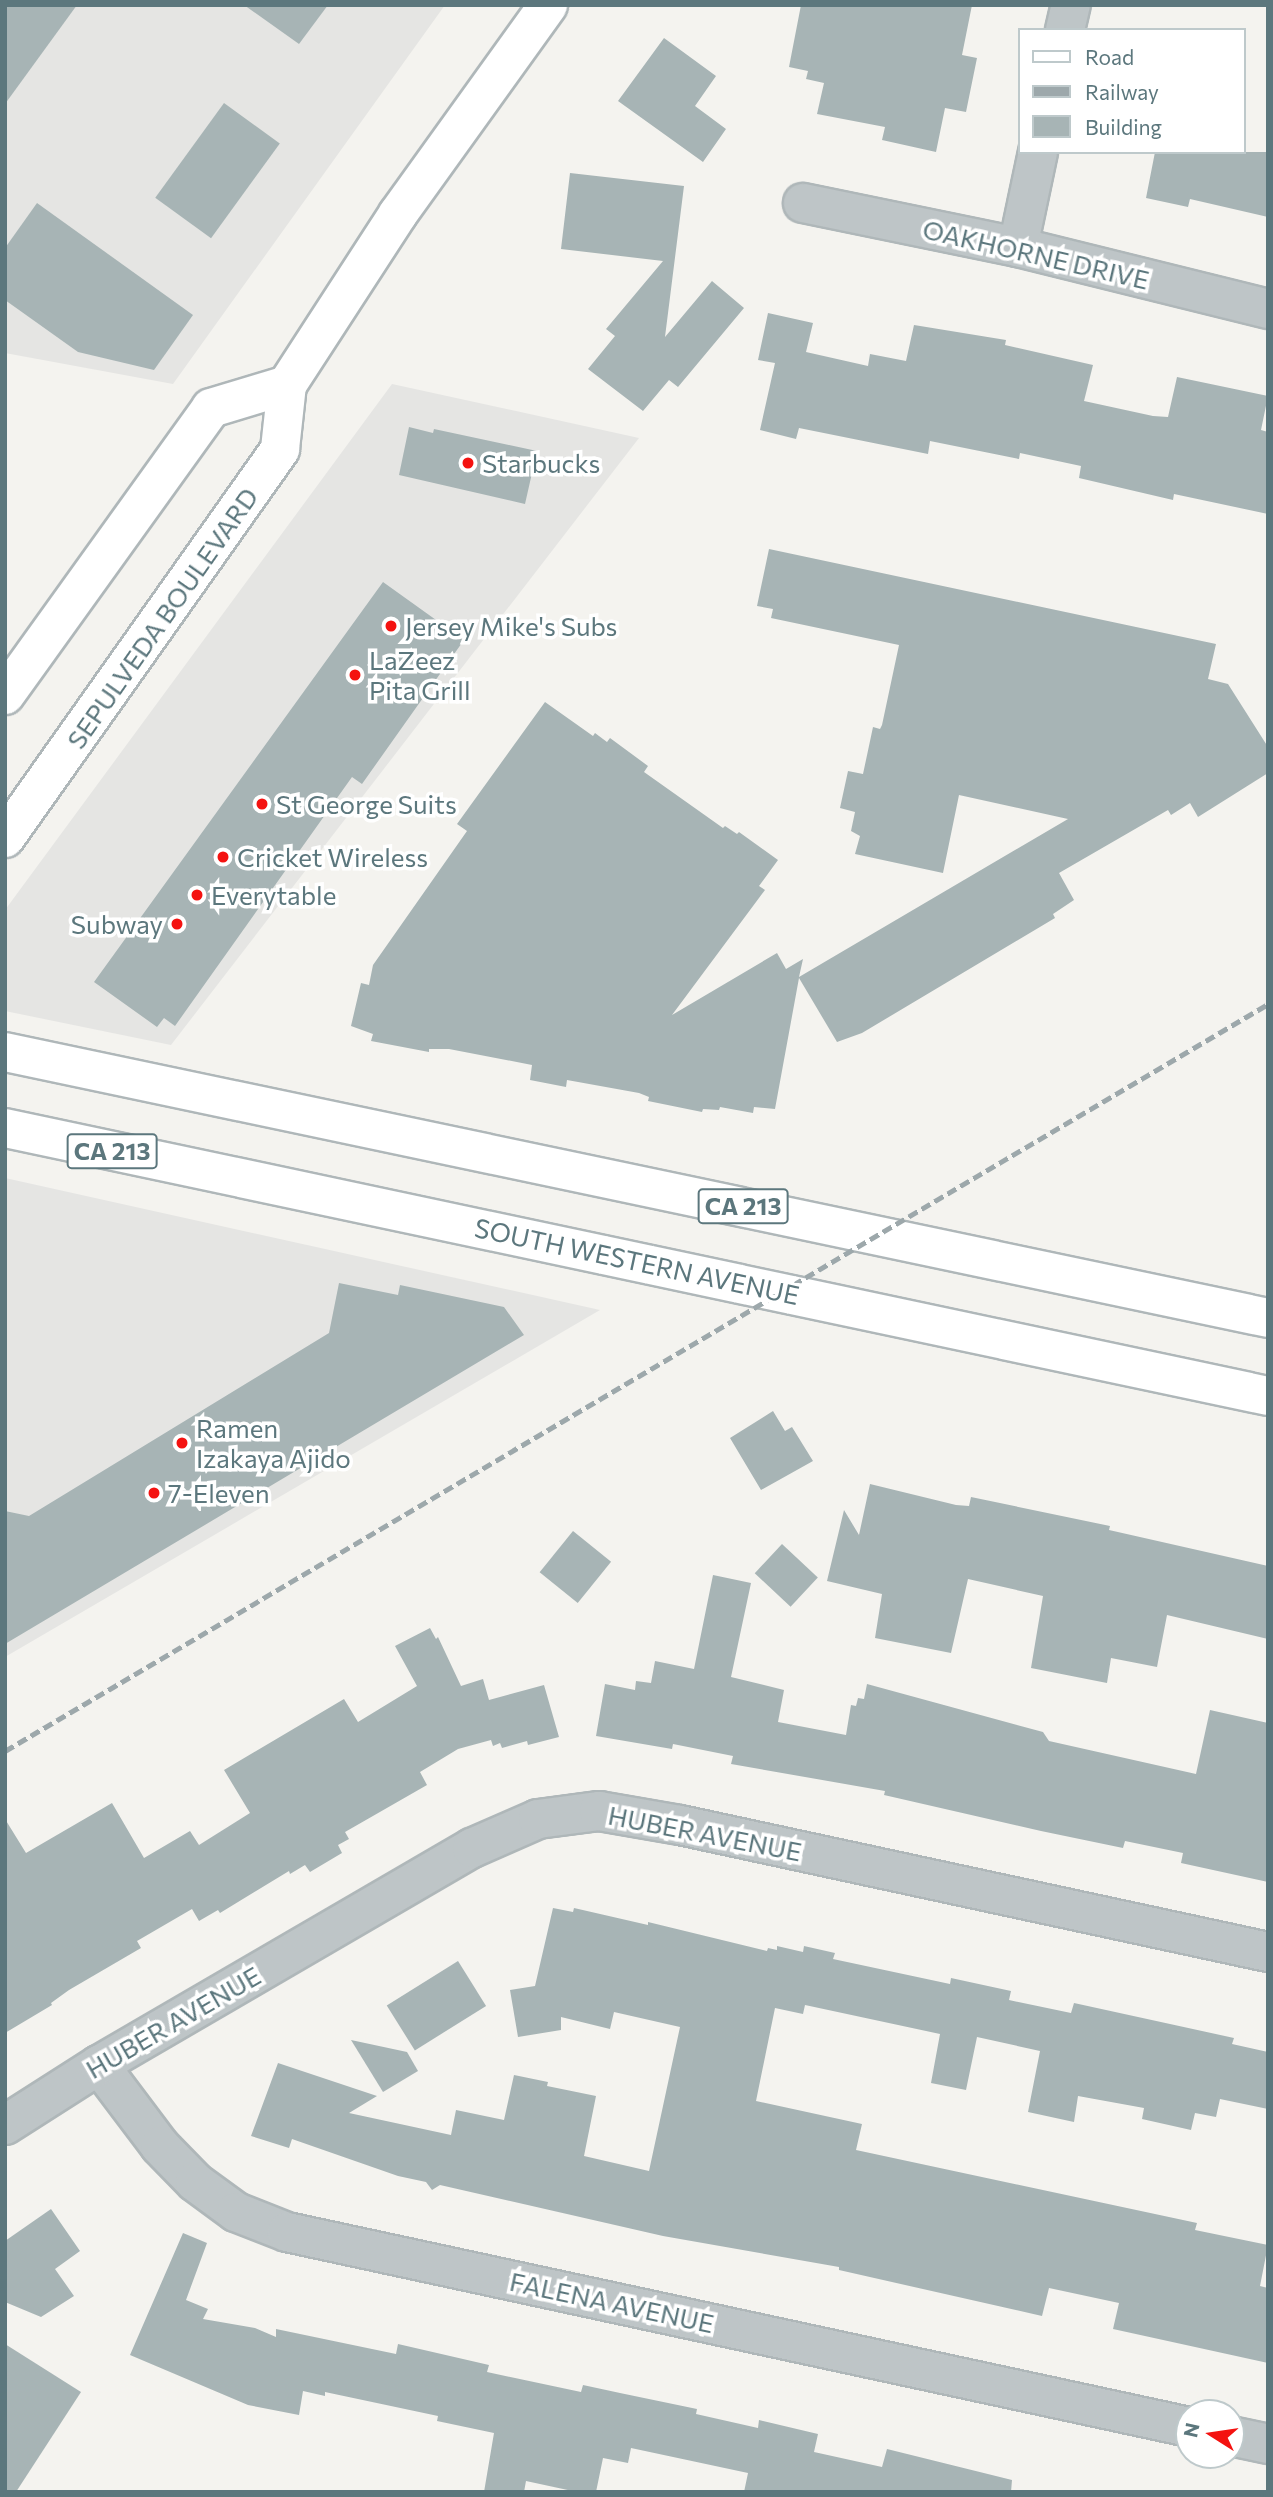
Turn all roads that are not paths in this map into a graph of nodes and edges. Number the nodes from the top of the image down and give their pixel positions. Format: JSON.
{"nodes":[{"id":1,"x":548,"y":5,"type":"edge"},
{"id":2,"x":1071,"y":5,"type":"edge"},
{"id":3,"x":1065,"y":28,"type":"edge"},
{"id":4,"x":1038,"y":154,"type":"edge"},
{"id":5,"x":803,"y":203,"type":"dead end"},
{"id":6,"x":1018,"y":247,"type":"junction"},
{"id":7,"x":1268,"y":309,"type":"edge"},
{"id":8,"x":287,"y":385,"type":"junction"},
{"id":9,"x":5,"y":695,"type":"edge"},
{"id":10,"x":5,"y":838,"type":"edge"},
{"id":11,"x":5,"y":1052,"type":"edge"},
{"id":12,"x":5,"y":1128,"type":"edge"},
{"id":13,"x":1268,"y":1318,"type":"edge"},
{"id":14,"x":1268,"y":1396,"type":"edge"},
{"id":15,"x":1268,"y":1952,"type":"edge"},
{"id":16,"x":99,"y":2065,"type":"junction"},
{"id":17,"x":5,"y":2125,"type":"edge"},
{"id":18,"x":1175,"y":2424,"type":"edge"},
{"id":19,"x":1245,"y":2439,"type":"edge"},
{"id":20,"x":1268,"y":2444,"type":"edge"}],
"edges":[{"from":1,"to":8,"type":"main road","name":"SEPULVEDA BOULEVARD"},
{"from":2,"to":3,"type":"street"},
{"from":4,"to":6,"type":"street"},
{"from":5,"to":6,"type":"street","name":"OAKHORNE DRIVE"},
{"from":6,"to":7,"type":"street","name":"OAKHORNE DRIVE"},
{"from":8,"to":9,"type":"main road"},
{"from":8,"to":10,"type":"main road","name":"SEPULVEDA BOULEVARD"},
{"from":11,"to":13,"type":"main road","number":"CA 213"},
{"from":12,"to":14,"type":"main road","name":"SOUTH WESTERN AVENUE","number":"CA 213"},
{"from":15,"to":16,"type":"street","name":"HUBER AVENUE"},
{"from":16,"to":17,"type":"street","name":"HUBER AVENUE"},
{"from":16,"to":18,"type":"street","name":"FALENA AVENUE"},
{"from":19,"to":20,"type":"street"}]}
